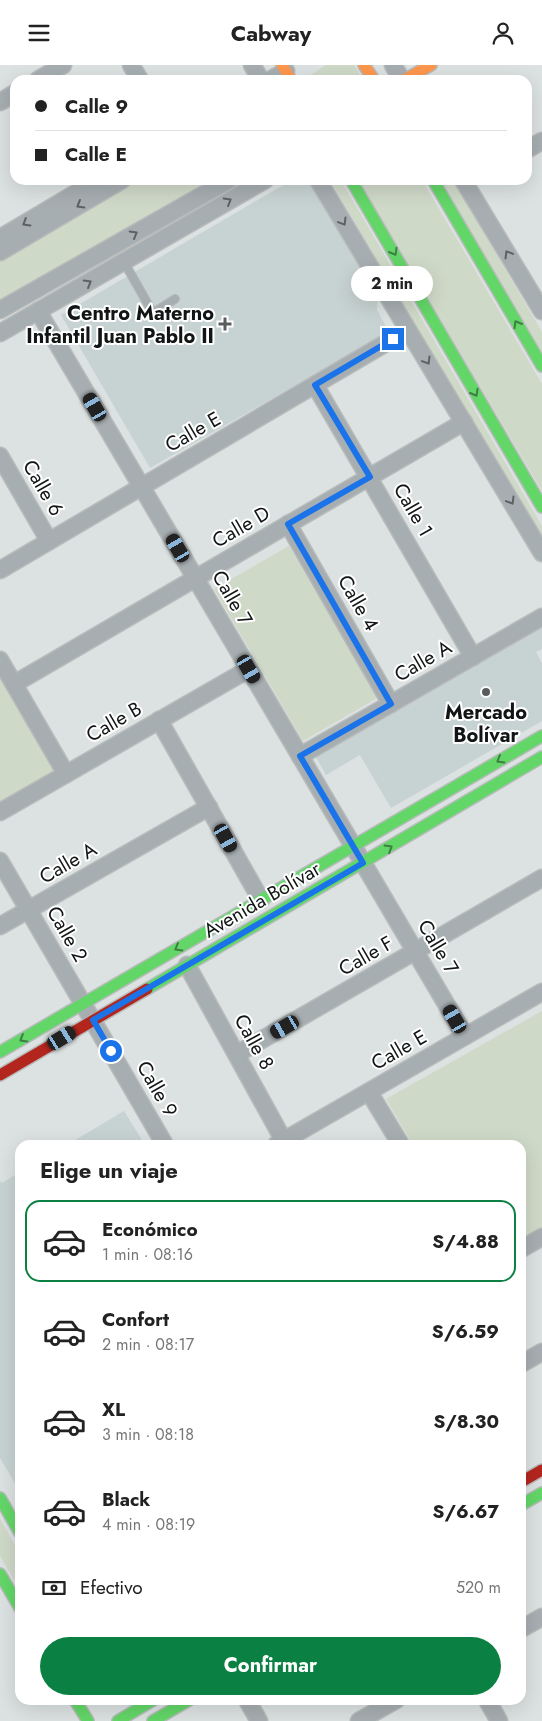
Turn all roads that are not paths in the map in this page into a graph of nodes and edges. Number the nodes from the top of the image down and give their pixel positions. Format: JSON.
{"nodes":[{"id":1,"x":63,"y":65,"type":"edge"},
{"id":2,"x":431,"y":65,"type":"edge"},
{"id":3,"x":46,"y":75,"type":"edge"},
{"id":4,"x":412,"y":75,"type":"edge"},
{"id":5,"x":90,"y":185,"type":"edge"},
{"id":6,"x":114,"y":185,"type":"edge"},
{"id":7,"x":219,"y":185,"type":"edge"},
{"id":8,"x":256,"y":185,"type":"edge"},
{"id":9,"x":321,"y":185,"type":"edge"},
{"id":10,"x":354,"y":185,"type":"edge"},
{"id":11,"x":436,"y":185,"type":"edge"},
{"id":12,"x":469,"y":185,"type":"edge"},
{"id":13,"x":0,"y":238,"type":"edge"},
{"id":14,"x":0,"y":252,"type":"edge"},
{"id":15,"x":124,"y":262,"type":"junction"},
{"id":16,"x":175,"y":299,"type":"dead end"},
{"id":17,"x":0,"y":310,"type":"edge"},
{"id":18,"x":38,"y":311,"type":"junction"},
{"id":19,"x":542,"y":311,"type":"edge"},
{"id":20,"x":408,"y":330,"type":"junction"},
{"id":21,"x":0,"y":333,"type":"edge"},
{"id":22,"x":542,"y":366,"type":"edge"},
{"id":23,"x":315,"y":385,"type":"junction"},
{"id":24,"x":464,"y":422,"type":"junction"},
{"id":25,"x":0,"y":456,"type":"edge"},
{"id":26,"x":370,"y":477,"type":"junction"},
{"id":27,"x":142,"y":487,"type":"junction"},
{"id":28,"x":542,"y":507,"type":"edge"},
{"id":29,"x":288,"y":524,"type":"junction"},
{"id":30,"x":49,"y":541,"type":"junction"},
{"id":31,"x":542,"y":553,"type":"edge"},
{"id":32,"x":0,"y":570,"type":"edge"},
{"id":33,"x":196,"y":578,"type":"junction"},
{"id":34,"x":542,"y":617,"type":"edge"},
{"id":35,"x":473,"y":657,"type":"junction"},
{"id":36,"x":0,"y":660,"type":"edge"},
{"id":37,"x":249,"y":669,"type":"junction"},
{"id":38,"x":14,"y":684,"type":"junction"},
{"id":39,"x":391,"y":704,"type":"junction"},
{"id":40,"x":159,"y":720,"type":"junction"},
{"id":41,"x":542,"y":736,"type":"edge"},
{"id":42,"x":300,"y":756,"type":"junction"},
{"id":43,"x":541,"y":759,"type":"edge"},
{"id":44,"x":66,"y":774,"type":"junction"},
{"id":45,"x":209,"y":807,"type":"junction"},
{"id":46,"x":0,"y":811,"type":"edge"},
{"id":47,"x":353,"y":845,"type":"junction"},
{"id":48,"x":0,"y":861,"type":"edge"},
{"id":49,"x":363,"y":863,"type":"junction"},
{"id":50,"x":542,"y":878,"type":"edge"},
{"id":51,"x":261,"y":899,"type":"junction"},
{"id":52,"x":29,"y":910,"type":"junction"},
{"id":53,"x":0,"y":926,"type":"edge"},
{"id":54,"x":416,"y":952,"type":"junction"},
{"id":55,"x":187,"y":965,"type":"junction"},
{"id":56,"x":542,"y":992,"type":"edge"},
{"id":57,"x":83,"y":1003,"type":"junction"},
{"id":58,"x":93,"y":1020,"type":"junction"},
{"id":59,"x":465,"y":1036,"type":"junction"},
{"id":60,"x":0,"y":1052,"type":"edge"},
{"id":61,"x":237,"y":1054,"type":"junction"},
{"id":62,"x":0,"y":1075,"type":"edge"},
{"id":63,"x":369,"y":1091,"type":"junction"},
{"id":64,"x":162,"y":1140,"type":"edge"},
{"id":65,"x":279,"y":1140,"type":"edge"},
{"id":66,"x":285,"y":1140,"type":"edge"},
{"id":67,"x":398,"y":1140,"type":"edge"},
{"id":68,"x":542,"y":1237,"type":"edge"},
{"id":69,"x":526,"y":1246,"type":"edge"},
{"id":70,"x":542,"y":1352,"type":"edge"},
{"id":71,"x":526,"y":1361,"type":"edge"},
{"id":72,"x":542,"y":1470,"type":"edge"},
{"id":73,"x":526,"y":1479,"type":"edge"},
{"id":74,"x":542,"y":1493,"type":"edge"},
{"id":75,"x":0,"y":1499,"type":"edge"},
{"id":76,"x":526,"y":1502,"type":"edge"},
{"id":77,"x":15,"y":1524,"type":"edge"},
{"id":78,"x":0,"y":1574,"type":"edge"},
{"id":79,"x":15,"y":1600,"type":"edge"},
{"id":80,"x":542,"y":1617,"type":"edge"},
{"id":81,"x":526,"y":1626,"type":"edge"},
{"id":82,"x":78,"y":1705,"type":"edge"},
{"id":83,"x":144,"y":1705,"type":"edge"},
{"id":84,"x":181,"y":1705,"type":"edge"},
{"id":85,"x":250,"y":1705,"type":"edge"},
{"id":86,"x":387,"y":1705,"type":"edge"},
{"id":87,"x":490,"y":1705,"type":"edge"},
{"id":88,"x":124,"y":1717,"type":"edge"},
{"id":89,"x":88,"y":1721,"type":"edge"},
{"id":90,"x":153,"y":1721,"type":"edge"},
{"id":91,"x":258,"y":1721,"type":"edge"},
{"id":92,"x":359,"y":1721,"type":"edge"},
{"id":93,"x":499,"y":1721,"type":"edge"}],
"edges":[{"from":1,"to":3,"type":"street"},
{"from":2,"to":4,"type":"street"},
{"from":5,"to":13,"type":"street","one_way":true},
{"from":6,"to":14,"type":"street","one_way":true},
{"from":17,"to":7,"type":"street","one_way":true},
{"from":15,"to":8,"type":"street","one_way":true},
{"from":9,"to":20,"type":"street","one_way":true},
{"from":10,"to":28,"type":"street","one_way":true},
{"from":22,"to":11,"type":"street","one_way":true},
{"from":19,"to":12,"type":"street","one_way":true},
{"from":15,"to":16,"type":"lane"},
{"from":18,"to":15,"type":"street","one_way":true},
{"from":18,"to":21,"type":"street"},
{"from":18,"to":27,"type":"street","name":"Calle 7"},
{"from":20,"to":23,"type":"street","name":"Calle E"},
{"from":20,"to":24,"type":"street","one_way":true},
{"from":23,"to":26,"type":"street","name":"Calle 1"},
{"from":23,"to":27,"type":"street","name":"Calle E"},
{"from":24,"to":26,"type":"street","name":"Calle D"},
{"from":24,"to":31,"type":"street","one_way":true},
{"from":25,"to":30,"type":"street","name":"Calle 6"},
{"from":26,"to":29,"type":"street","name":"Calle D"},
{"from":26,"to":35,"type":"street","name":"Calle 1"},
{"from":27,"to":30,"type":"street","name":"Calle E"},
{"from":27,"to":33,"type":"street","name":"Calle 7"},
{"from":29,"to":33,"type":"street","name":"Calle D"},
{"from":29,"to":39,"type":"street","name":"Calle 4"},
{"from":30,"to":32,"type":"street","name":"Calle E"},
{"from":33,"to":37,"type":"street","name":"Calle 7"},
{"from":33,"to":38,"type":"street","name":"Calle D"},
{"from":34,"to":35,"type":"street","name":"Calle A"},
{"from":35,"to":39,"type":"street","name":"Calle A"},
{"from":36,"to":38,"type":"street"},
{"from":37,"to":40,"type":"street","name":"Calle B"},
{"from":37,"to":42,"type":"street","name":"Calle 7"},
{"from":38,"to":44,"type":"street"},
{"from":39,"to":42,"type":"street","name":"Calle A"},
{"from":40,"to":44,"type":"street","name":"Calle B"},
{"from":40,"to":45,"type":"street"},
{"from":41,"to":47,"type":"street","name":"Avenida Bolívar","one_way":true},
{"from":42,"to":47,"type":"street","name":"Calle 7"},
{"from":49,"to":43,"type":"street","name":"Avenida Bolívar","one_way":true},
{"from":44,"to":46,"type":"street","name":"Calle B"},
{"from":45,"to":51,"type":"street"},
{"from":45,"to":52,"type":"street","name":"Calle A"},
{"from":47,"to":49,"type":"street","name":"Calle 7"},
{"from":47,"to":51,"type":"street","name":"Avenida Bolívar"},
{"from":48,"to":52,"type":"street","name":"Calle 2"},
{"from":49,"to":54,"type":"street","name":"Calle 7"},
{"from":49,"to":55,"type":"street","name":"Avenida Bolívar"},
{"from":50,"to":54,"type":"street","name":"Calle F"},
{"from":51,"to":57,"type":"street","name":"Avenida Bolívar","one_way":true},
{"from":52,"to":53,"type":"street","name":"Calle A"},
{"from":52,"to":57,"type":"street","name":"Calle 2"},
{"from":54,"to":59,"type":"street","name":"Calle 7"},
{"from":54,"to":61,"type":"street","name":"Calle F"},
{"from":55,"to":58,"type":"street","name":"Avenida Bolívar"},
{"from":55,"to":61,"type":"street","name":"Calle 8"},
{"from":56,"to":59,"type":"street","name":"Calle E"},
{"from":57,"to":58,"type":"street","name":"Calle 9"},
{"from":57,"to":60,"type":"street","name":"Avenida Bolívar","one_way":true},
{"from":58,"to":62,"type":"street","name":"Avenida Bolívar"},
{"from":58,"to":64,"type":"street","name":"Calle 9"},
{"from":59,"to":63,"type":"street","name":"Calle E"},
{"from":61,"to":65,"type":"street","name":"Calle 8"},
{"from":63,"to":66,"type":"street","name":"Calle E"},
{"from":63,"to":67,"type":"street"},
{"from":68,"to":69,"type":"street"},
{"from":70,"to":71,"type":"street"},
{"from":72,"to":73,"type":"street"},
{"from":74,"to":76,"type":"street"},
{"from":75,"to":77,"type":"street"},
{"from":78,"to":79,"type":"street"},
{"from":80,"to":81,"type":"street"},
{"from":82,"to":89,"type":"street"},
{"from":83,"to":88,"type":"street"},
{"from":84,"to":90,"type":"street"},
{"from":85,"to":91,"type":"street"},
{"from":86,"to":92,"type":"street"},
{"from":87,"to":93,"type":"street"}]}
